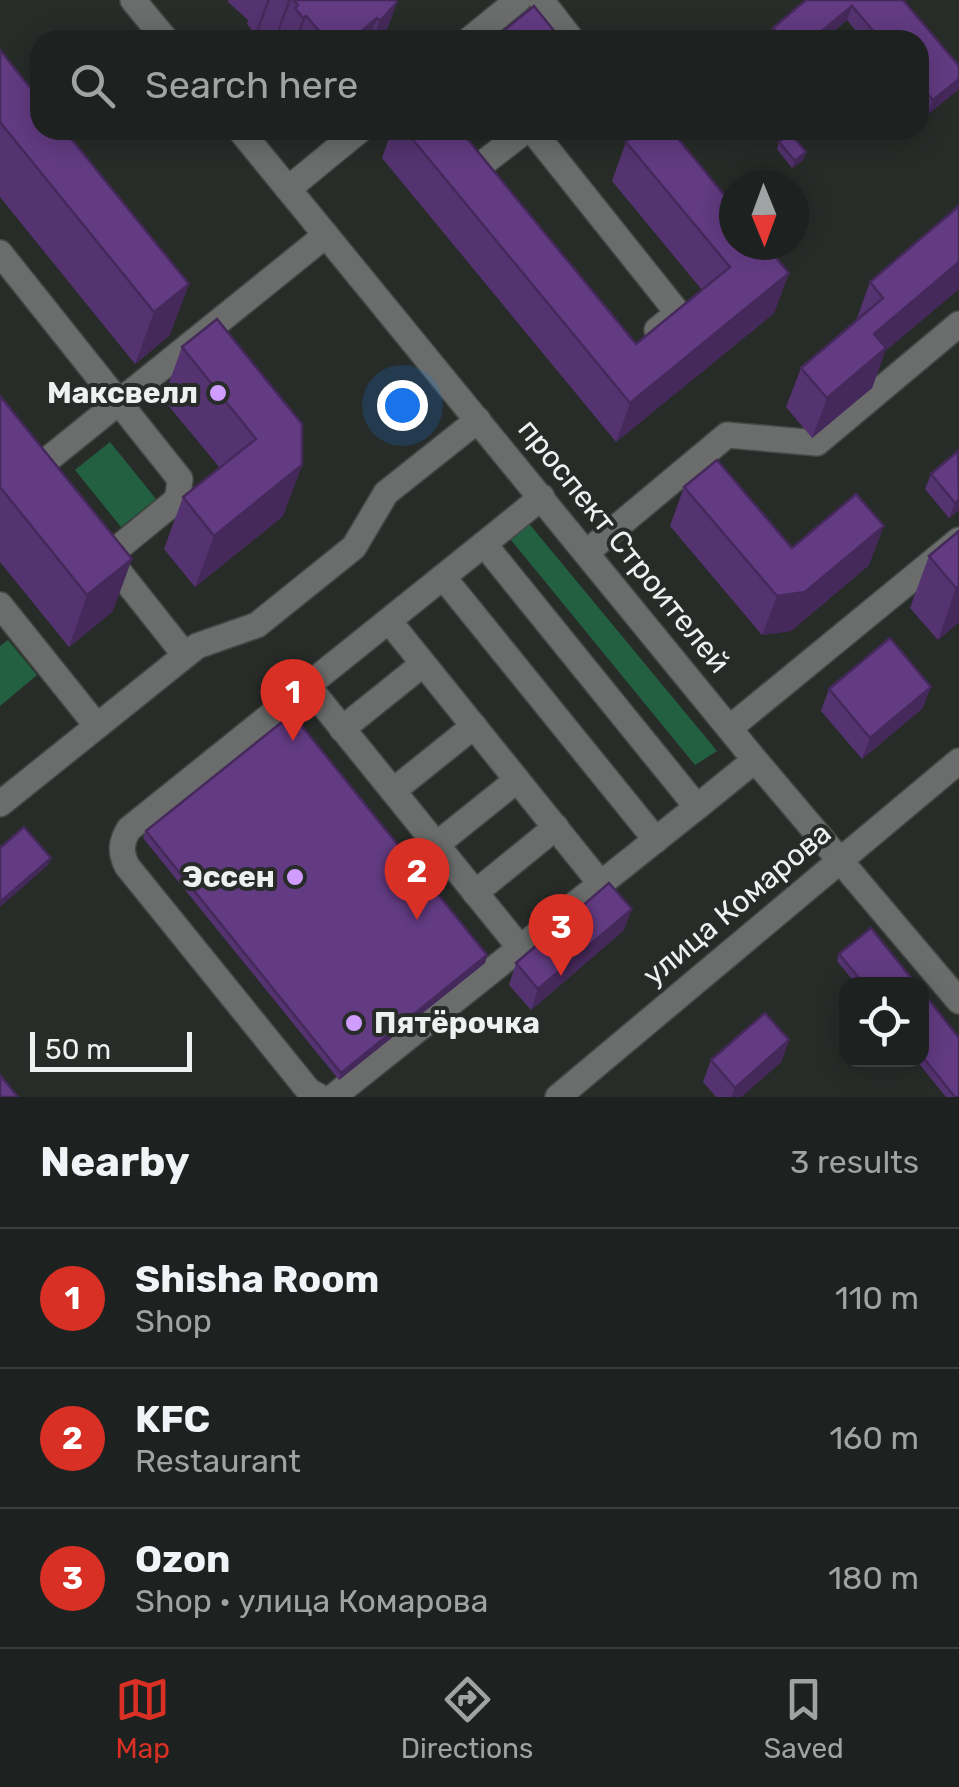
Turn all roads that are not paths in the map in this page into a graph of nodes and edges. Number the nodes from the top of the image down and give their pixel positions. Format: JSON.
{"nodes":[{"id":1,"x":133,"y":0,"type":"edge"},
{"id":2,"x":518,"y":0,"type":"edge"},
{"id":3,"x":541,"y":0,"type":"edge"},
{"id":4,"x":158,"y":30,"type":"edge"},
{"id":5,"x":482,"y":30,"type":"edge"},
{"id":6,"x":564,"y":30,"type":"edge"},
{"id":7,"x":248,"y":140,"type":"edge"},
{"id":8,"x":348,"y":140,"type":"edge"},
{"id":9,"x":515,"y":140,"type":"edge"},
{"id":10,"x":537,"y":140,"type":"edge"},
{"id":11,"x":452,"y":152,"type":"edge"},
{"id":12,"x":469,"y":174,"type":"junction"},
{"id":13,"x":288,"y":189,"type":"junction"},
{"id":14,"x":494,"y":206,"type":"edge"},
{"id":15,"x":326,"y":235,"type":"junction"},
{"id":16,"x":0,"y":253,"type":"edge"},
{"id":17,"x":959,"y":324,"type":"edge"},
{"id":18,"x":633,"y":349,"type":"edge"},
{"id":19,"x":120,"y":402,"type":"junction"},
{"id":20,"x":478,"y":420,"type":"junction"},
{"id":21,"x":36,"y":469,"type":"edge"},
{"id":22,"x":542,"y":498,"type":"junction"},
{"id":23,"x":83,"y":528,"type":"edge"},
{"id":24,"x":959,"y":540,"type":"edge"},
{"id":25,"x":484,"y":544,"type":"junction"},
{"id":26,"x":587,"y":552,"type":"junction"},
{"id":27,"x":107,"y":557,"type":"junction"},
{"id":28,"x":443,"y":576,"type":"junction"},
{"id":29,"x":0,"y":606,"type":"edge"},
{"id":30,"x":389,"y":621,"type":"junction"},
{"id":31,"x":186,"y":655,"type":"junction"},
{"id":32,"x":423,"y":664,"type":"junction"},
{"id":33,"x":308,"y":686,"type":"junction"},
{"id":34,"x":97,"y":726,"type":"junction"},
{"id":35,"x":474,"y":726,"type":"junction"},
{"id":36,"x":730,"y":727,"type":"junction"},
{"id":37,"x":342,"y":729,"type":"junction"},
{"id":38,"x":755,"y":760,"type":"junction"},
{"id":39,"x":959,"y":760,"type":"edge"},
{"id":40,"x":518,"y":780,"type":"junction"},
{"id":41,"x":393,"y":791,"type":"junction"},
{"id":42,"x":0,"y":804,"type":"edge"},
{"id":43,"x":697,"y":807,"type":"junction"},
{"id":44,"x":556,"y":828,"type":"junction"},
{"id":45,"x":656,"y":840,"type":"junction"},
{"id":46,"x":436,"y":845,"type":"junction"},
{"id":47,"x":840,"y":860,"type":"junction"},
{"id":48,"x":602,"y":884,"type":"junction"},
{"id":49,"x":475,"y":892,"type":"junction"},
{"id":50,"x":520,"y":949,"type":"junction"},
{"id":51,"x":959,"y":1002,"type":"edge"},
{"id":52,"x":320,"y":1097,"type":"edge"},
{"id":53,"x":333,"y":1097,"type":"edge"},
{"id":54,"x":558,"y":1097,"type":"edge"}],
"edges":[{"from":1,"to":4,"type":"street"},
{"from":2,"to":5,"type":"street"},
{"from":3,"to":6,"type":"street"},
{"from":7,"to":13,"type":"street","name":"проспект Строителей"},
{"from":8,"to":13,"type":"street"},
{"from":9,"to":12,"type":"street"},
{"from":10,"to":18,"type":"street"},
{"from":11,"to":12,"type":"street"},
{"from":12,"to":14,"type":"street"},
{"from":13,"to":15,"type":"street","name":"проспект Строителей"},
{"from":15,"to":19,"type":"street"},
{"from":15,"to":20,"type":"street","name":"проспект Строителей"},
{"from":16,"to":19,"type":"street"},
{"from":17,"to":26,"type":"street"},
{"from":19,"to":21,"type":"street"},
{"from":19,"to":27,"type":"street"},
{"from":20,"to":22,"type":"street","name":"проспект Строителей"},
{"from":20,"to":31,"type":"street"},
{"from":22,"to":25,"type":"street"},
{"from":22,"to":26,"type":"street","name":"проспект Строителей"},
{"from":23,"to":27,"type":"street"},
{"from":24,"to":36,"type":"street"},
{"from":25,"to":28,"type":"street"},
{"from":25,"to":43,"type":"street"},
{"from":26,"to":36,"type":"street","name":"проспект Строителей"},
{"from":27,"to":31,"type":"street"},
{"from":28,"to":30,"type":"street"},
{"from":28,"to":45,"type":"street"},
{"from":29,"to":34,"type":"street"},
{"from":30,"to":32,"type":"street"},
{"from":30,"to":33,"type":"street"},
{"from":31,"to":34,"type":"street"},
{"from":32,"to":35,"type":"street"},
{"from":32,"to":37,"type":"street"},
{"from":33,"to":37,"type":"street"},
{"from":33,"to":52,"type":"street"},
{"from":34,"to":42,"type":"street"},
{"from":35,"to":40,"type":"street"},
{"from":35,"to":41,"type":"street"},
{"from":36,"to":38,"type":"street","name":"проспект Строителей"},
{"from":37,"to":41,"type":"street"},
{"from":38,"to":43,"type":"street"},
{"from":38,"to":47,"type":"street","name":"проспект Строителей"},
{"from":39,"to":47,"type":"street","name":"улица Комарова"},
{"from":40,"to":44,"type":"street"},
{"from":40,"to":46,"type":"street"},
{"from":41,"to":46,"type":"street"},
{"from":43,"to":45,"type":"street"},
{"from":44,"to":48,"type":"street"},
{"from":44,"to":49,"type":"street"},
{"from":45,"to":48,"type":"street"},
{"from":46,"to":49,"type":"street"},
{"from":47,"to":51,"type":"street","name":"проспект Строителей"},
{"from":47,"to":54,"type":"street","name":"улица Комарова"},
{"from":48,"to":50,"type":"street"},
{"from":49,"to":50,"type":"street"},
{"from":50,"to":53,"type":"street"}]}
